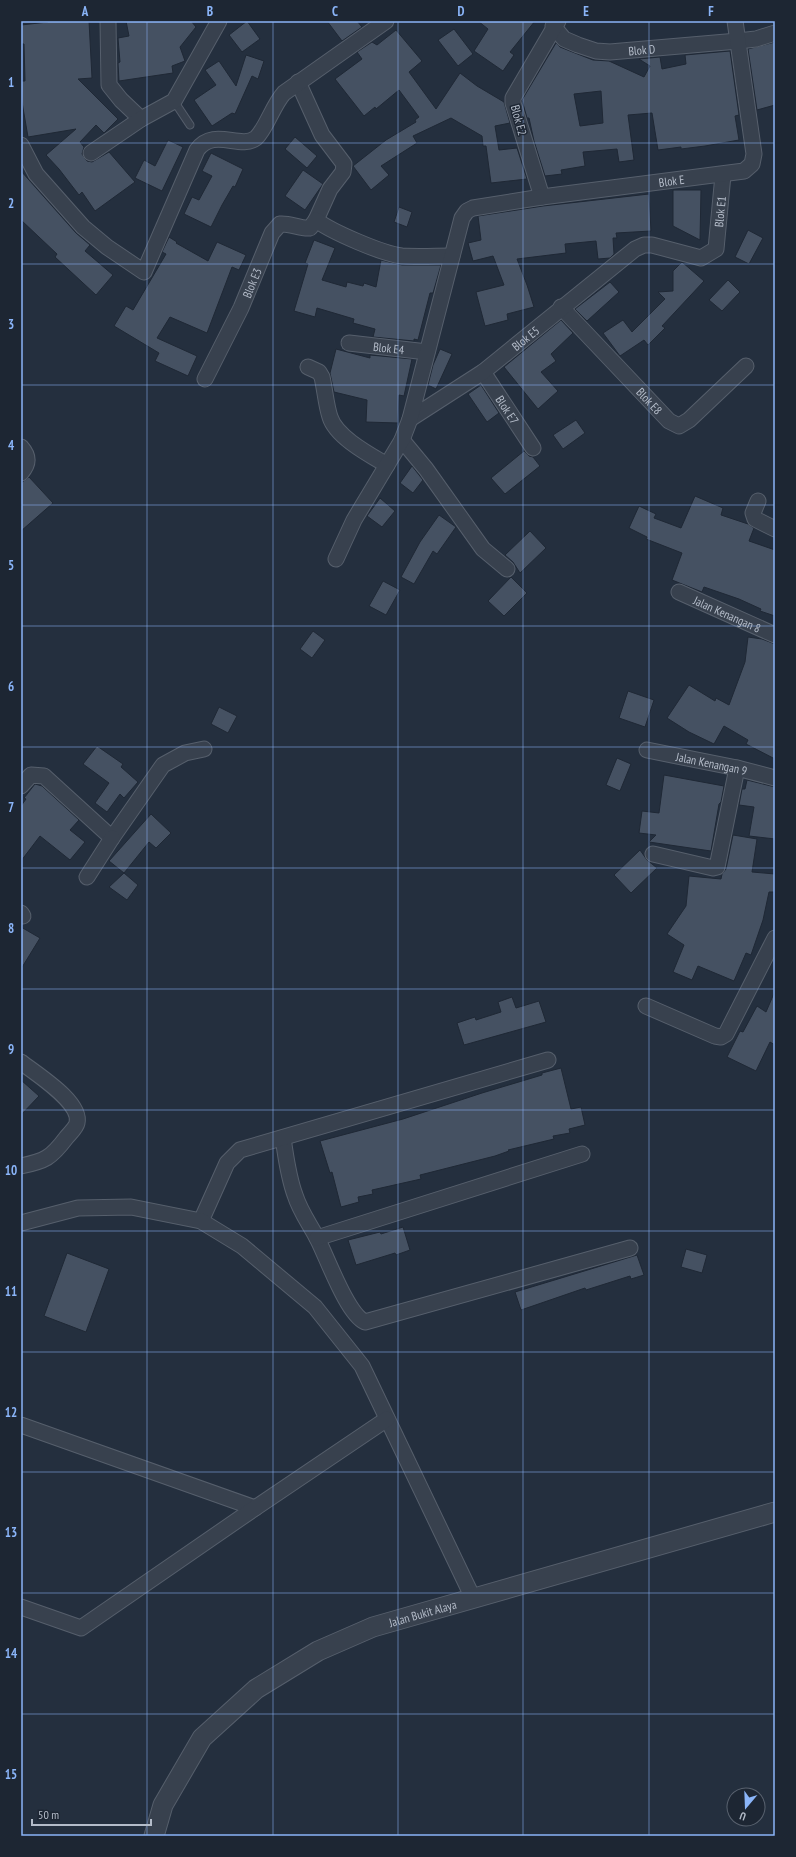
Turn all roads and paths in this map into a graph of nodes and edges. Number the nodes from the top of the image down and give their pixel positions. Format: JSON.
{"nodes":[{"id":1,"x":108,"y":21,"type":"edge"},
{"id":2,"x":219,"y":21,"type":"edge"},
{"id":3,"x":386,"y":21,"type":"edge"},
{"id":4,"x":735,"y":21,"type":"edge"},
{"id":5,"x":556,"y":24,"type":"edge"},
{"id":6,"x":775,"y":33,"type":"edge"},
{"id":7,"x":738,"y":41,"type":"junction"},
{"id":8,"x":298,"y":82,"type":"junction"},
{"id":9,"x":174,"y":101,"type":"junction"},
{"id":10,"x":141,"y":119,"type":"junction"},
{"id":11,"x":190,"y":125,"type":"dead end"},
{"id":12,"x":21,"y":145,"type":"edge"},
{"id":13,"x":91,"y":153,"type":"dead end"},
{"id":14,"x":722,"y":175,"type":"junction"},
{"id":15,"x":542,"y":197,"type":"junction"},
{"id":16,"x":316,"y":220,"type":"junction"},
{"id":17,"x":635,"y":249,"type":"joint"},
{"id":18,"x":452,"y":256,"type":"junction"},
{"id":19,"x":561,"y":308,"type":"junction"},
{"id":20,"x":349,"y":343,"type":"dead end"},
{"id":21,"x":427,"y":352,"type":"junction"},
{"id":22,"x":746,"y":366,"type":"dead end"},
{"id":23,"x":308,"y":367,"type":"dead end"},
{"id":24,"x":483,"y":372,"type":"junction"},
{"id":25,"x":204,"y":379,"type":"dead end"},
{"id":26,"x":410,"y":419,"type":"junction"},
{"id":27,"x":402,"y":440,"type":"junction"},
{"id":28,"x":21,"y":447,"type":"edge"},
{"id":29,"x":534,"y":448,"type":"dead end"},
{"id":30,"x":387,"y":465,"type":"junction"},
{"id":31,"x":21,"y":473,"type":"edge"},
{"id":32,"x":758,"y":501,"type":"dead end"},
{"id":33,"x":775,"y":529,"type":"edge"},
{"id":34,"x":336,"y":559,"type":"dead end"},
{"id":35,"x":507,"y":569,"type":"dead end"},
{"id":36,"x":679,"y":592,"type":"dead end"},
{"id":37,"x":775,"y":635,"type":"edge"},
{"id":38,"x":204,"y":749,"type":"dead end"},
{"id":39,"x":647,"y":750,"type":"dead end"},
{"id":40,"x":737,"y":768,"type":"junction"},
{"id":41,"x":775,"y":778,"type":"edge"},
{"id":42,"x":21,"y":786,"type":"edge"},
{"id":43,"x":112,"y":838,"type":"junction"},
{"id":44,"x":653,"y":854,"type":"dead end"},
{"id":45,"x":87,"y":877,"type":"dead end"},
{"id":46,"x":775,"y":938,"type":"edge"},
{"id":47,"x":646,"y":1006,"type":"dead end"},
{"id":48,"x":548,"y":1060,"type":"dead end"},
{"id":49,"x":21,"y":1062,"type":"edge"},
{"id":50,"x":283,"y":1138,"type":"junction"},
{"id":51,"x":582,"y":1154,"type":"dead end"},
{"id":52,"x":21,"y":1166,"type":"edge"},
{"id":53,"x":202,"y":1221,"type":"junction"},
{"id":54,"x":21,"y":1223,"type":"edge"},
{"id":55,"x":317,"y":1238,"type":"junction"},
{"id":56,"x":630,"y":1248,"type":"dead end"},
{"id":57,"x":387,"y":1419,"type":"junction"},
{"id":58,"x":21,"y":1424,"type":"edge"},
{"id":59,"x":255,"y":1508,"type":"junction"},
{"id":60,"x":775,"y":1512,"type":"edge"},
{"id":61,"x":473,"y":1598,"type":"junction"},
{"id":62,"x":21,"y":1607,"type":"edge"},
{"id":63,"x":154,"y":1836,"type":"edge"}],
"edges":[{"from":1,"to":10,"type":"street"},
{"from":2,"to":9,"type":"street"},
{"from":3,"to":8,"type":"street"},
{"from":4,"to":7,"type":"street","name":"Blok E"},
{"from":5,"to":7,"type":"street","name":"Blok D"},
{"from":5,"to":15,"type":"street","name":"Blok E2"},
{"from":6,"to":7,"type":"street","name":"Blok D"},
{"from":7,"to":14,"type":"street","name":"Blok E"},
{"from":8,"to":12,"type":"street"},
{"from":8,"to":16,"type":"street"},
{"from":9,"to":10,"type":"street"},
{"from":9,"to":11,"type":"lane"},
{"from":10,"to":13,"type":"street"},
{"from":14,"to":15,"type":"street","name":"Blok E"},
{"from":14,"to":17,"type":"street","name":"Blok E1"},
{"from":15,"to":18,"type":"street","name":"Blok E"},
{"from":16,"to":18,"type":"street"},
{"from":16,"to":25,"type":"street","name":"Blok E3"},
{"from":17,"to":19,"type":"street","name":"Blok E5"},
{"from":18,"to":21,"type":"street"},
{"from":19,"to":22,"type":"street","name":"Blok E8"},
{"from":19,"to":24,"type":"street","name":"Blok E5"},
{"from":20,"to":21,"type":"street","name":"Blok E4"},
{"from":21,"to":26,"type":"street"},
{"from":23,"to":30,"type":"street"},
{"from":24,"to":26,"type":"street","name":"Blok E5"},
{"from":24,"to":29,"type":"street","name":"Blok E7"},
{"from":26,"to":27,"type":"street"},
{"from":27,"to":30,"type":"street"},
{"from":27,"to":35,"type":"street"},
{"from":28,"to":31,"type":"street"},
{"from":30,"to":34,"type":"street"},
{"from":32,"to":33,"type":"street"},
{"from":36,"to":37,"type":"street","name":"Jalan Kenangan 8"},
{"from":38,"to":43,"type":"street"},
{"from":39,"to":40,"type":"street","name":"Jalan Kenangan 9"},
{"from":40,"to":41,"type":"street","name":"Jalan Kenangan 9"},
{"from":40,"to":44,"type":"street"},
{"from":42,"to":43,"type":"street"},
{"from":43,"to":45,"type":"street"},
{"from":46,"to":47,"type":"street"},
{"from":48,"to":50,"type":"street"},
{"from":49,"to":52,"type":"street"},
{"from":50,"to":53,"type":"street"},
{"from":50,"to":55,"type":"street"},
{"from":51,"to":55,"type":"street"},
{"from":53,"to":54,"type":"street"},
{"from":53,"to":57,"type":"street"},
{"from":55,"to":56,"type":"street"},
{"from":57,"to":59,"type":"street"},
{"from":57,"to":61,"type":"street"},
{"from":58,"to":59,"type":"street"},
{"from":59,"to":62,"type":"street"},
{"from":60,"to":61,"type":"street","name":"Jalan Bukit Alaya"},
{"from":61,"to":63,"type":"street","name":"Jalan Bukit Alaya"}]}
